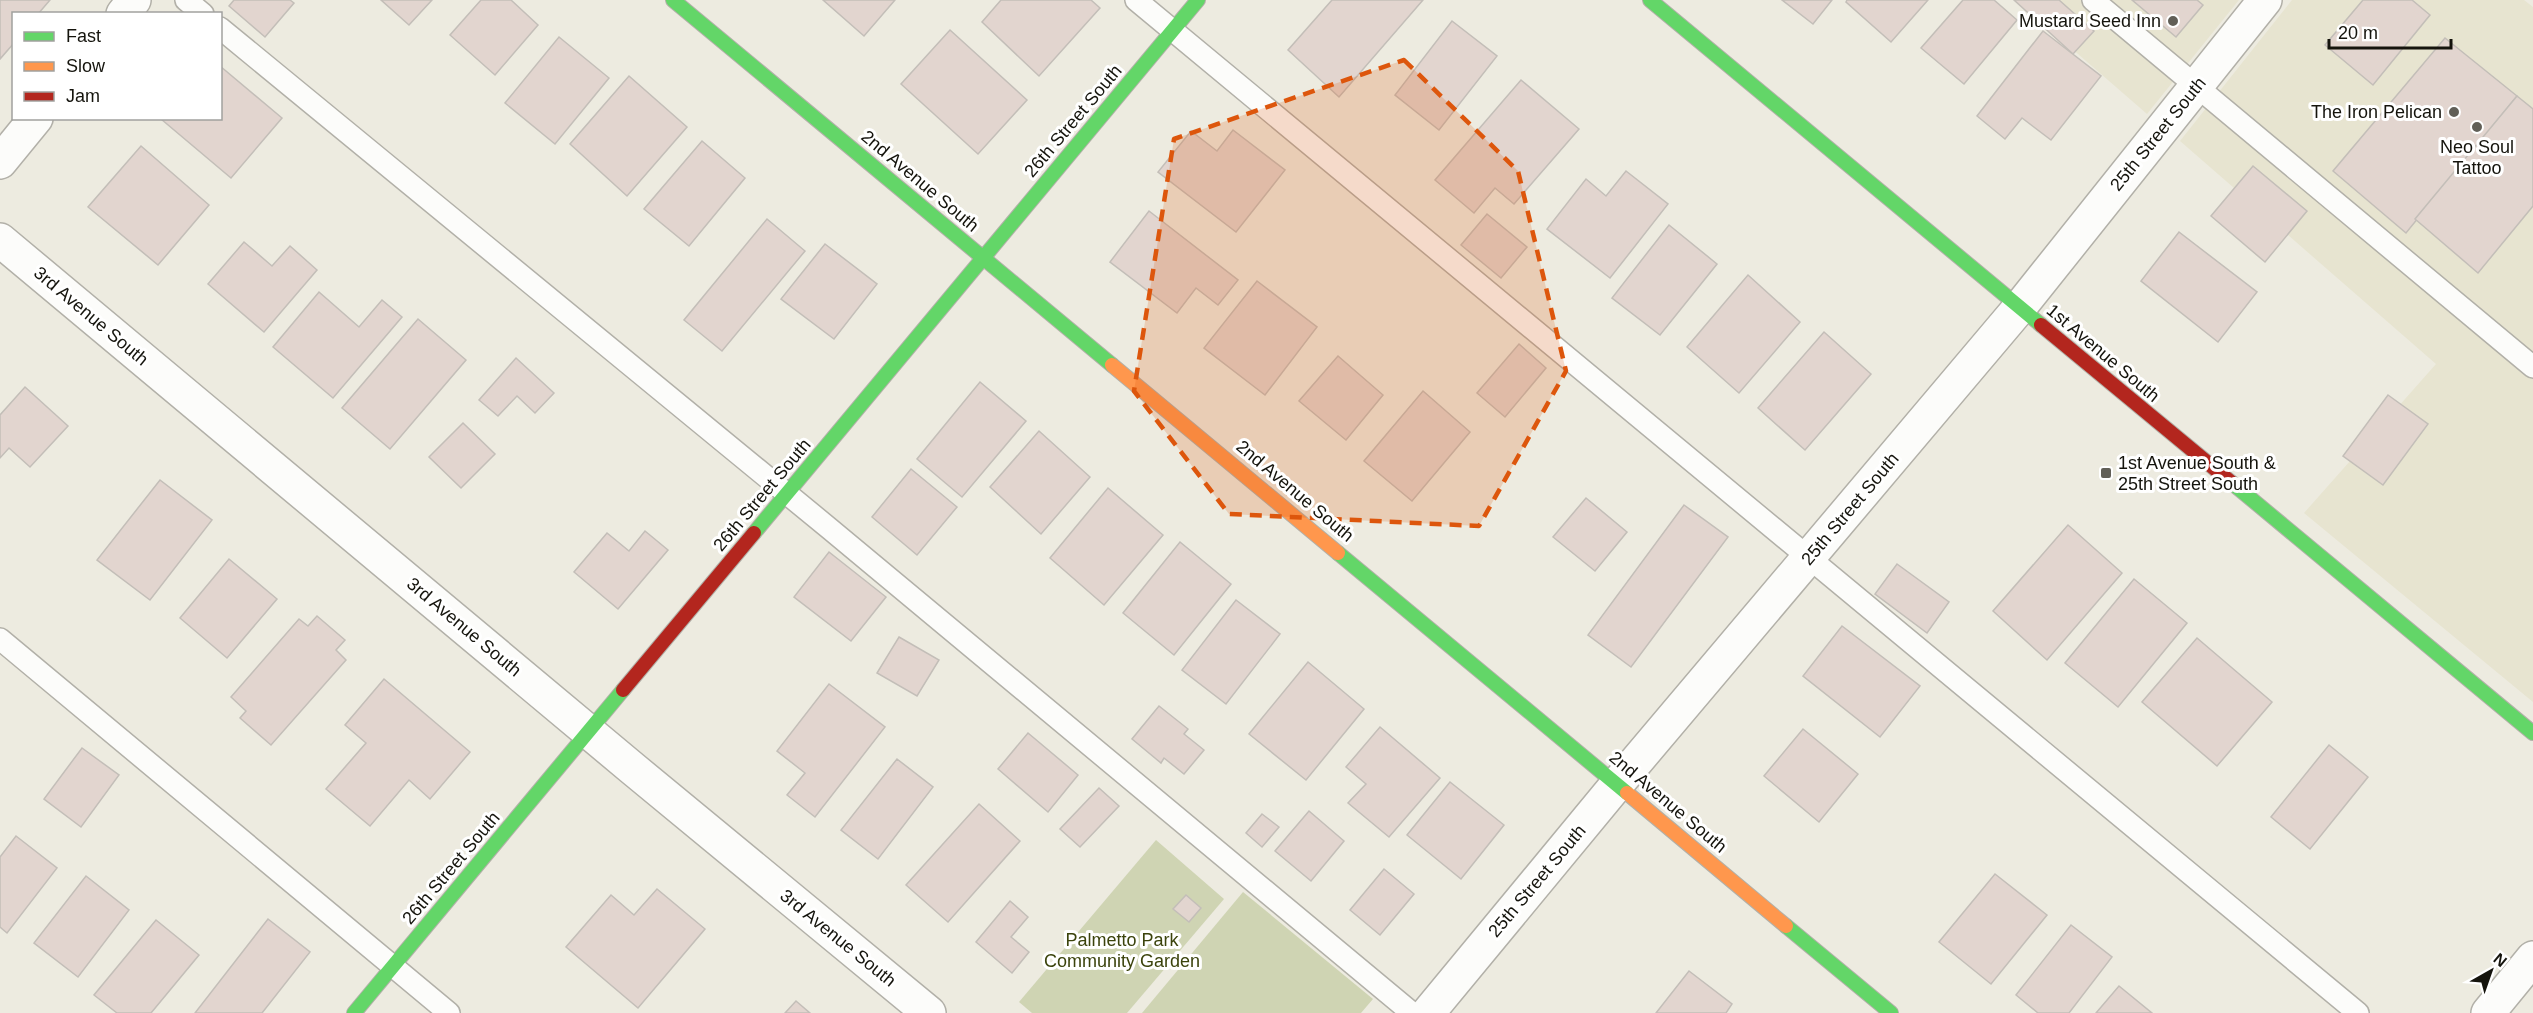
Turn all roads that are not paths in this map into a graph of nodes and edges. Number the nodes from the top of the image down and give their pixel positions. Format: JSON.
{"nodes":[{"id":1,"x":134,"y":0,"type":"edge"},
{"id":2,"x":186,"y":0,"type":"edge"},
{"id":3,"x":673,"y":0,"type":"edge"},
{"id":4,"x":1136,"y":0,"type":"edge"},
{"id":5,"x":1198,"y":0,"type":"edge"},
{"id":6,"x":1650,"y":0,"type":"edge"},
{"id":7,"x":2093,"y":0,"type":"edge"},
{"id":8,"x":2265,"y":0,"type":"edge"},
{"id":9,"x":125,"y":12,"type":"edge"},
{"id":10,"x":200,"y":12,"type":"edge"},
{"id":11,"x":222,"y":30,"type":"edge"},
{"id":12,"x":1172,"y":30,"type":"junction"},
{"id":13,"x":2196,"y":86,"type":"junction"},
{"id":14,"x":34,"y":120,"type":"edge"},
{"id":15,"x":0,"y":162,"type":"edge"},
{"id":16,"x":0,"y":240,"type":"edge"},
{"id":17,"x":984,"y":257,"type":"junction"},
{"id":18,"x":2020,"y":308,"type":"junction"},
{"id":19,"x":2533,"y":367,"type":"edge"},
{"id":20,"x":787,"y":493,"type":"junction"},
{"id":21,"x":1808,"y":558,"type":"junction"},
{"id":22,"x":0,"y":639,"type":"edge"},
{"id":23,"x":588,"y":732,"type":"junction"},
{"id":24,"x":2533,"y":733,"type":"edge"},
{"id":25,"x":1618,"y":783,"type":"junction"},
{"id":26,"x":2533,"y":958,"type":"edge"},
{"id":27,"x":393,"y":967,"type":"junction"},
{"id":28,"x":354,"y":1013,"type":"edge"},
{"id":29,"x":449,"y":1013,"type":"edge"},
{"id":30,"x":929,"y":1013,"type":"edge"},
{"id":31,"x":1412,"y":1013,"type":"edge"},
{"id":32,"x":1428,"y":1013,"type":"edge"},
{"id":33,"x":1891,"y":1013,"type":"edge"},
{"id":34,"x":2358,"y":1013,"type":"edge"},
{"id":35,"x":2488,"y":1013,"type":"edge"}],
"edges":[{"from":1,"to":9,"type":"street"},
{"from":2,"to":10,"type":"lane"},
{"from":3,"to":17,"type":"street","name":"2nd Avenue South"},
{"from":4,"to":12,"type":"lane"},
{"from":5,"to":12,"type":"street","name":"26th Street South"},
{"from":6,"to":18,"type":"street","name":"1st Avenue South"},
{"from":7,"to":13,"type":"lane"},
{"from":8,"to":13,"type":"street","name":"25th Street South"},
{"from":11,"to":20,"type":"lane"},
{"from":12,"to":17,"type":"street","name":"26th Street South"},
{"from":12,"to":21,"type":"lane"},
{"from":13,"to":18,"type":"street","name":"25th Street South"},
{"from":13,"to":19,"type":"lane"},
{"from":14,"to":15,"type":"street"},
{"from":16,"to":23,"type":"street","name":"3rd Avenue South"},
{"from":17,"to":20,"type":"street","name":"26th Street South"},
{"from":17,"to":25,"type":"street","name":"2nd Avenue South"},
{"from":18,"to":21,"type":"street","name":"25th Street South"},
{"from":18,"to":24,"type":"street","name":"1st Avenue South"},
{"from":20,"to":23,"type":"street","name":"26th Street South"},
{"from":20,"to":31,"type":"lane"},
{"from":21,"to":25,"type":"street","name":"25th Street South"},
{"from":21,"to":34,"type":"lane"},
{"from":22,"to":27,"type":"lane"},
{"from":23,"to":27,"type":"street","name":"26th Street South"},
{"from":23,"to":30,"type":"street","name":"3rd Avenue South"},
{"from":25,"to":32,"type":"street","name":"25th Street South"},
{"from":25,"to":33,"type":"street","name":"2nd Avenue South"},
{"from":26,"to":35,"type":"street"},
{"from":27,"to":28,"type":"street","name":"26th Street South"},
{"from":27,"to":29,"type":"lane"}]}
